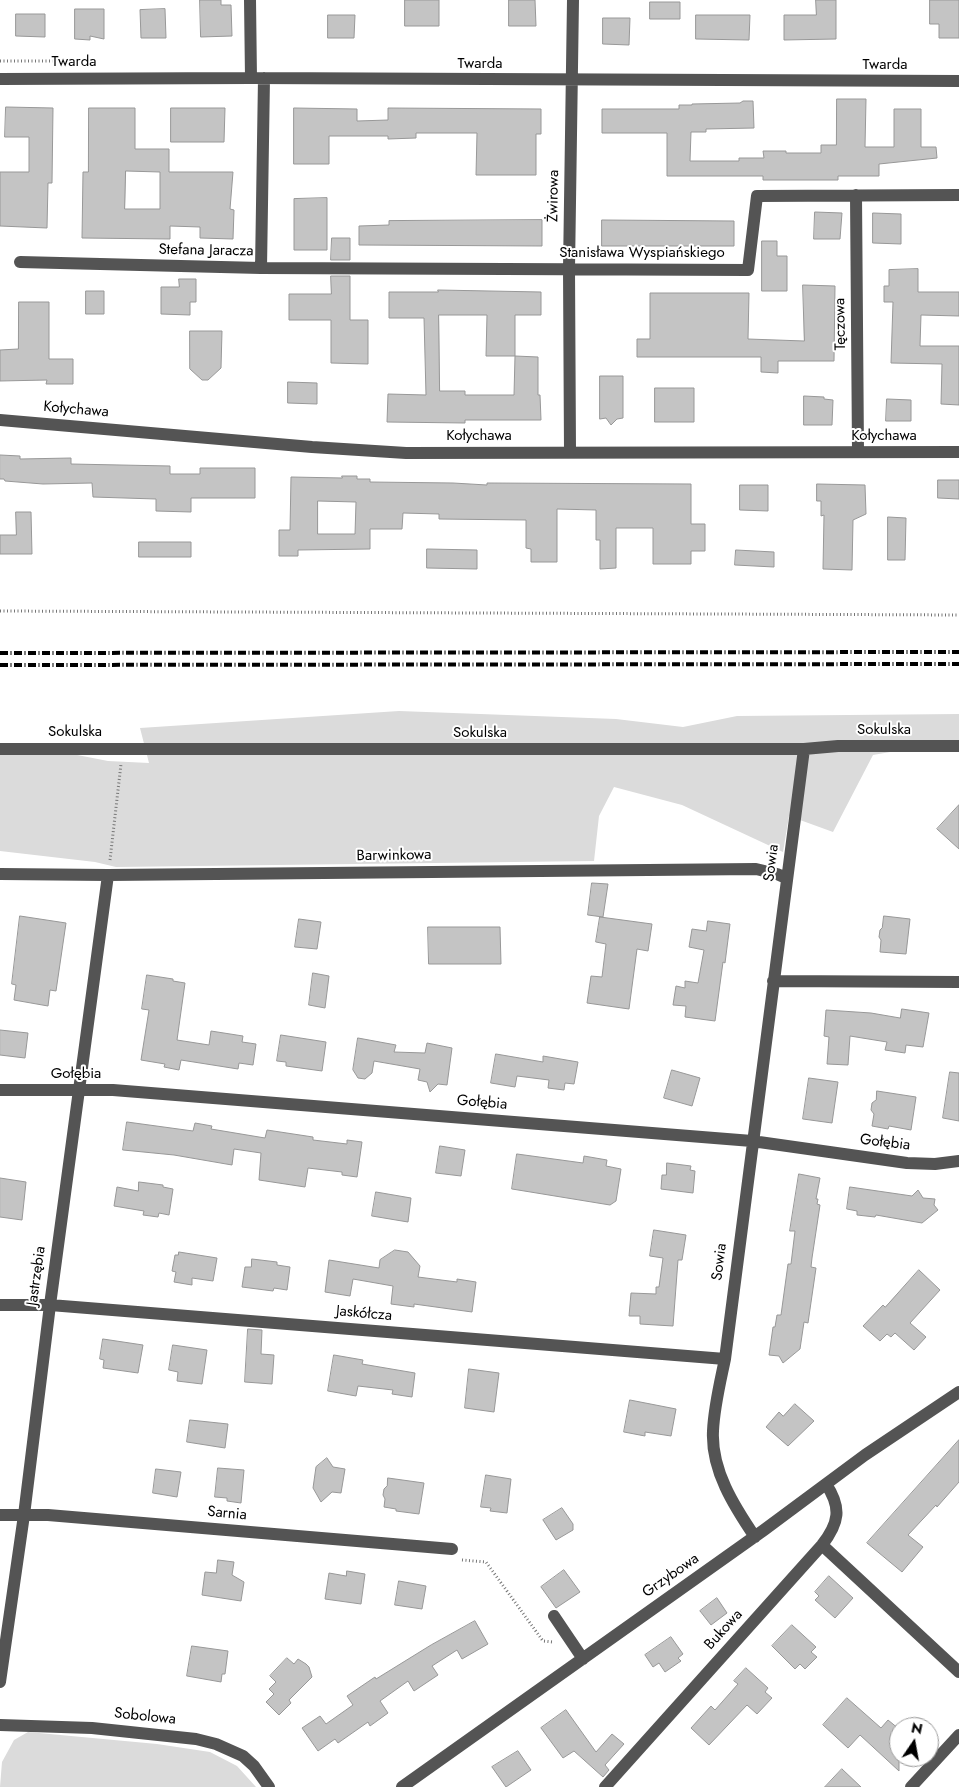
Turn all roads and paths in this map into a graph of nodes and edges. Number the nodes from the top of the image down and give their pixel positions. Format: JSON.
{"nodes":[{"id":1,"x":250,"y":0,"type":"edge"},
{"id":2,"x":573,"y":0,"type":"edge"},
{"id":3,"x":250,"y":78,"type":"junction"},
{"id":4,"x":264,"y":78,"type":"junction"},
{"id":5,"x":0,"y":79,"type":"edge"},
{"id":6,"x":572,"y":80,"type":"junction"},
{"id":7,"x":959,"y":81,"type":"edge"},
{"id":8,"x":856,"y":195,"type":"junction"},
{"id":9,"x":959,"y":195,"type":"edge"},
{"id":10,"x":20,"y":262,"type":"dead end"},
{"id":11,"x":261,"y":268,"type":"junction"},
{"id":12,"x":569,"y":269,"type":"junction"},
{"id":13,"x":0,"y":420,"type":"edge"},
{"id":14,"x":570,"y":452,"type":"junction"},
{"id":15,"x":858,"y":452,"type":"junction"},
{"id":16,"x":959,"y":452,"type":"edge"},
{"id":17,"x":0,"y":611,"type":"edge"},
{"id":18,"x":959,"y":615,"type":"edge"},
{"id":19,"x":959,"y":746,"type":"edge"},
{"id":20,"x":0,"y":749,"type":"edge"},
{"id":21,"x":123,"y":749,"type":"junction"},
{"id":22,"x":804,"y":749,"type":"junction"},
{"id":23,"x":0,"y":874,"type":"edge"},
{"id":24,"x":108,"y":875,"type":"junction"},
{"id":25,"x":786,"y":878,"type":"junction"},
{"id":26,"x":774,"y":981,"type":"junction"},
{"id":27,"x":959,"y":982,"type":"edge"},
{"id":28,"x":0,"y":1090,"type":"edge"},
{"id":29,"x":80,"y":1090,"type":"junction"},
{"id":30,"x":752,"y":1141,"type":"junction"},
{"id":31,"x":959,"y":1161,"type":"edge"},
{"id":32,"x":0,"y":1305,"type":"edge"},
{"id":33,"x":50,"y":1305,"type":"junction"},
{"id":34,"x":725,"y":1359,"type":"junction"},
{"id":35,"x":959,"y":1392,"type":"edge"},
{"id":36,"x":826,"y":1484,"type":"junction"},
{"id":37,"x":0,"y":1515,"type":"edge"},
{"id":38,"x":24,"y":1515,"type":"junction"},
{"id":39,"x":755,"y":1537,"type":"junction"},
{"id":40,"x":822,"y":1545,"type":"junction"},
{"id":41,"x":453,"y":1554,"type":"joint"},
{"id":42,"x":554,"y":1616,"type":"dead end"},
{"id":43,"x":573,"y":1645,"type":"junction"},
{"id":44,"x":582,"y":1659,"type":"junction"},
{"id":45,"x":959,"y":1672,"type":"edge"},
{"id":46,"x":0,"y":1682,"type":"edge"},
{"id":47,"x":0,"y":1725,"type":"edge"},
{"id":48,"x":959,"y":1735,"type":"edge"},
{"id":49,"x":270,"y":1787,"type":"edge"},
{"id":50,"x":402,"y":1787,"type":"edge"},
{"id":51,"x":604,"y":1787,"type":"edge"},
{"id":52,"x":910,"y":1787,"type":"edge"}],
"edges":[{"from":1,"to":3,"type":"street"},
{"from":2,"to":6,"type":"street","name":"Żwirowa"},
{"from":3,"to":4,"type":"street","name":"Twarda"},
{"from":3,"to":5,"type":"street","name":"Twarda"},
{"from":4,"to":6,"type":"street","name":"Twarda"},
{"from":4,"to":11,"type":"street","name":"Stefana Jaracza"},
{"from":6,"to":7,"type":"street","name":"Twarda"},
{"from":6,"to":12,"type":"street","name":"Żwirowa"},
{"from":8,"to":9,"type":"street","name":"Stanisława Wyspiańskiego"},
{"from":8,"to":12,"type":"street","name":"Stanisława Wyspiańskiego"},
{"from":8,"to":15,"type":"street","name":"Tęczowa"},
{"from":10,"to":11,"type":"street","name":"Stefana Jaracza"},
{"from":11,"to":12,"type":"street","name":"Stanisława Wyspiańskiego"},
{"from":12,"to":14,"type":"street","name":"Żwirowa"},
{"from":13,"to":14,"type":"street","name":"Kołychawa"},
{"from":14,"to":15,"type":"street","name":"Kołychawa"},
{"from":15,"to":16,"type":"street","name":"Kołychawa"},
{"from":17,"to":18,"type":"path"},
{"from":19,"to":22,"type":"street","name":"Sokulska"},
{"from":20,"to":21,"type":"street","name":"Sokulska"},
{"from":21,"to":22,"type":"street","name":"Sokulska"},
{"from":21,"to":24,"type":"path"},
{"from":22,"to":25,"type":"street","name":"Sowia"},
{"from":23,"to":24,"type":"street","name":"Barwinkowa"},
{"from":24,"to":25,"type":"street","name":"Barwinkowa"},
{"from":24,"to":29,"type":"street","name":"Jastrzębia"},
{"from":25,"to":26,"type":"street","name":"Sowia"},
{"from":26,"to":27,"type":"street"},
{"from":26,"to":30,"type":"street","name":"Sowia"},
{"from":28,"to":29,"type":"street","name":"Gołębia"},
{"from":29,"to":30,"type":"street","name":"Gołębia"},
{"from":29,"to":33,"type":"street","name":"Jastrzębia"},
{"from":30,"to":31,"type":"street","name":"Gołębia"},
{"from":30,"to":34,"type":"street","name":"Sowia"},
{"from":32,"to":33,"type":"street","name":"Jaskółcza"},
{"from":33,"to":34,"type":"street","name":"Jaskółcza"},
{"from":33,"to":38,"type":"street","name":"Jastrzębia"},
{"from":34,"to":39,"type":"street","name":"Sowia"},
{"from":35,"to":36,"type":"street","name":"Grzybowa"},
{"from":36,"to":39,"type":"street","name":"Grzybowa"},
{"from":36,"to":40,"type":"street","name":"Bukowa"},
{"from":37,"to":38,"type":"street","name":"Sarnia"},
{"from":38,"to":41,"type":"street","name":"Sarnia"},
{"from":38,"to":46,"type":"street","name":"Jastrzębia"},
{"from":39,"to":44,"type":"street","name":"Grzybowa"},
{"from":40,"to":45,"type":"street"},
{"from":40,"to":51,"type":"street","name":"Bukowa"},
{"from":41,"to":43,"type":"path"},
{"from":42,"to":43,"type":"street"},
{"from":43,"to":44,"type":"street"},
{"from":44,"to":50,"type":"street","name":"Grzybowa"},
{"from":47,"to":49,"type":"street","name":"Sobolowa"},
{"from":48,"to":52,"type":"street"}]}
